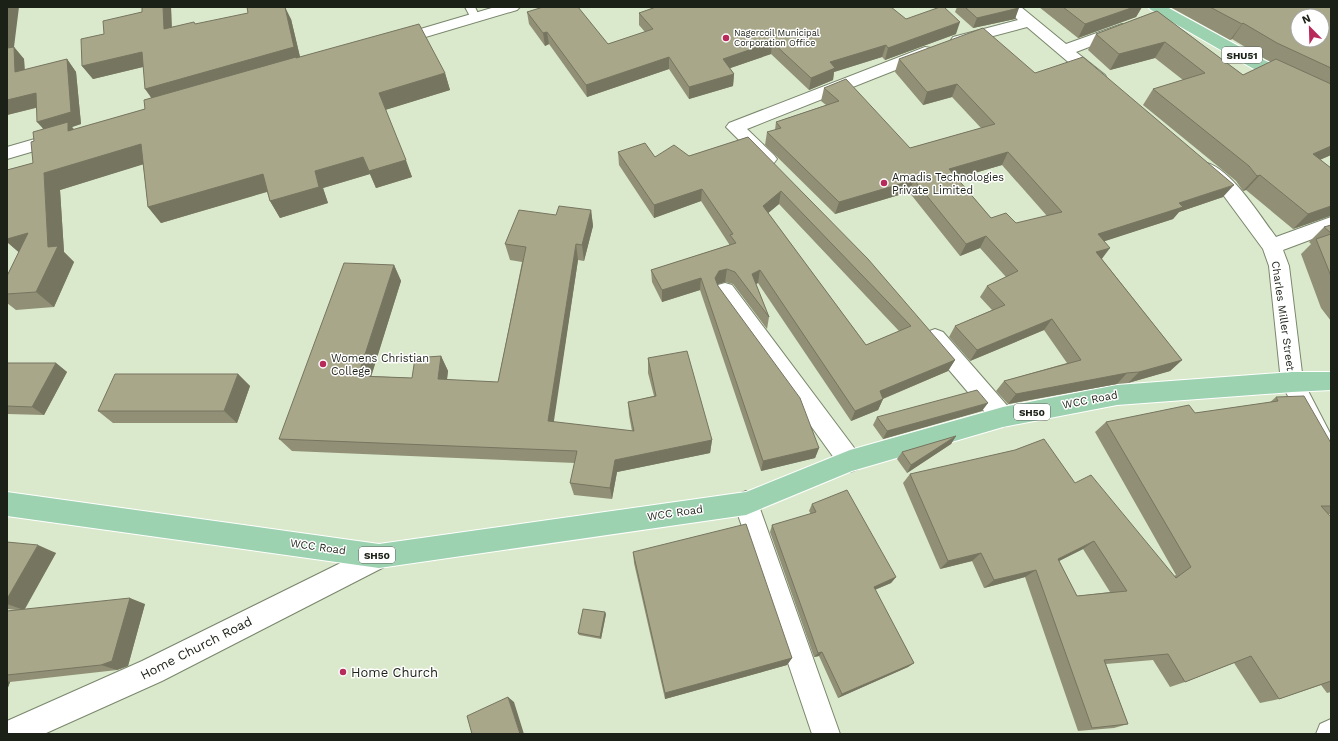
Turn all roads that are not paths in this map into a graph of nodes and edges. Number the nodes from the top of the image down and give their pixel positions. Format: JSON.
{"nodes":[{"id":1,"x":512,"y":7,"type":"edge"},
{"id":2,"x":1012,"y":7,"type":"edge"},
{"id":3,"x":473,"y":12,"type":"edge"},
{"id":4,"x":1153,"y":15,"type":"edge"},
{"id":5,"x":1029,"y":22,"type":"junction"},
{"id":6,"x":383,"y":44,"type":"edge"},
{"id":7,"x":1065,"y":50,"type":"junction"},
{"id":8,"x":1113,"y":91,"type":"edge"},
{"id":9,"x":1331,"y":99,"type":"edge"},
{"id":10,"x":76,"y":133,"type":"edge"},
{"id":11,"x":7,"y":153,"type":"edge"},
{"id":12,"x":1192,"y":157,"type":"edge"},
{"id":13,"x":779,"y":171,"type":"edge"},
{"id":14,"x":1331,"y":224,"type":"edge"},
{"id":15,"x":1272,"y":246,"type":"junction"},
{"id":16,"x":725,"y":291,"type":"dead end"},
{"id":17,"x":922,"y":323,"type":"edge"},
{"id":18,"x":1331,"y":381,"type":"edge"},
{"id":19,"x":1292,"y":382,"type":"junction"},
{"id":20,"x":1003,"y":418,"type":"junction"},
{"id":21,"x":1331,"y":459,"type":"edge"},
{"id":22,"x":850,"y":461,"type":"junction"},
{"id":23,"x":746,"y":503,"type":"junction"},
{"id":24,"x":7,"y":504,"type":"edge"},
{"id":25,"x":379,"y":556,"type":"junction"},
{"id":26,"x":11,"y":734,"type":"edge"},
{"id":27,"x":826,"y":734,"type":"edge"}],
"edges":[{"from":1,"to":3,"type":"street"},
{"from":2,"to":5,"type":"street"},
{"from":3,"to":6,"type":"street"},
{"from":4,"to":7,"type":"street"},
{"from":4,"to":9,"type":"main road","number":"SHU51"},
{"from":5,"to":7,"type":"street"},
{"from":5,"to":13,"type":"street"},
{"from":7,"to":8,"type":"street"},
{"from":10,"to":11,"type":"street"},
{"from":12,"to":15,"type":"street","name":"Charles Miller Street"},
{"from":14,"to":15,"type":"street"},
{"from":15,"to":19,"type":"street","name":"Charles Miller Street"},
{"from":16,"to":22,"type":"street"},
{"from":17,"to":20,"type":"street"},
{"from":18,"to":19,"type":"main road","name":"WCC Road","number":"SH50"},
{"from":19,"to":20,"type":"main road","name":"WCC Road","number":"SH50"},
{"from":19,"to":21,"type":"street","name":"Charles Miller Street"},
{"from":20,"to":22,"type":"main road","name":"WCC Road","number":"SH50"},
{"from":22,"to":23,"type":"main road","name":"WCC Road","number":"SH50"},
{"from":23,"to":25,"type":"main road","name":"WCC Road","number":"SH50"},
{"from":23,"to":27,"type":"street"},
{"from":24,"to":25,"type":"main road","name":"WCC Road","number":"SH50"},
{"from":25,"to":26,"type":"street","name":"Home Church Road"}]}
